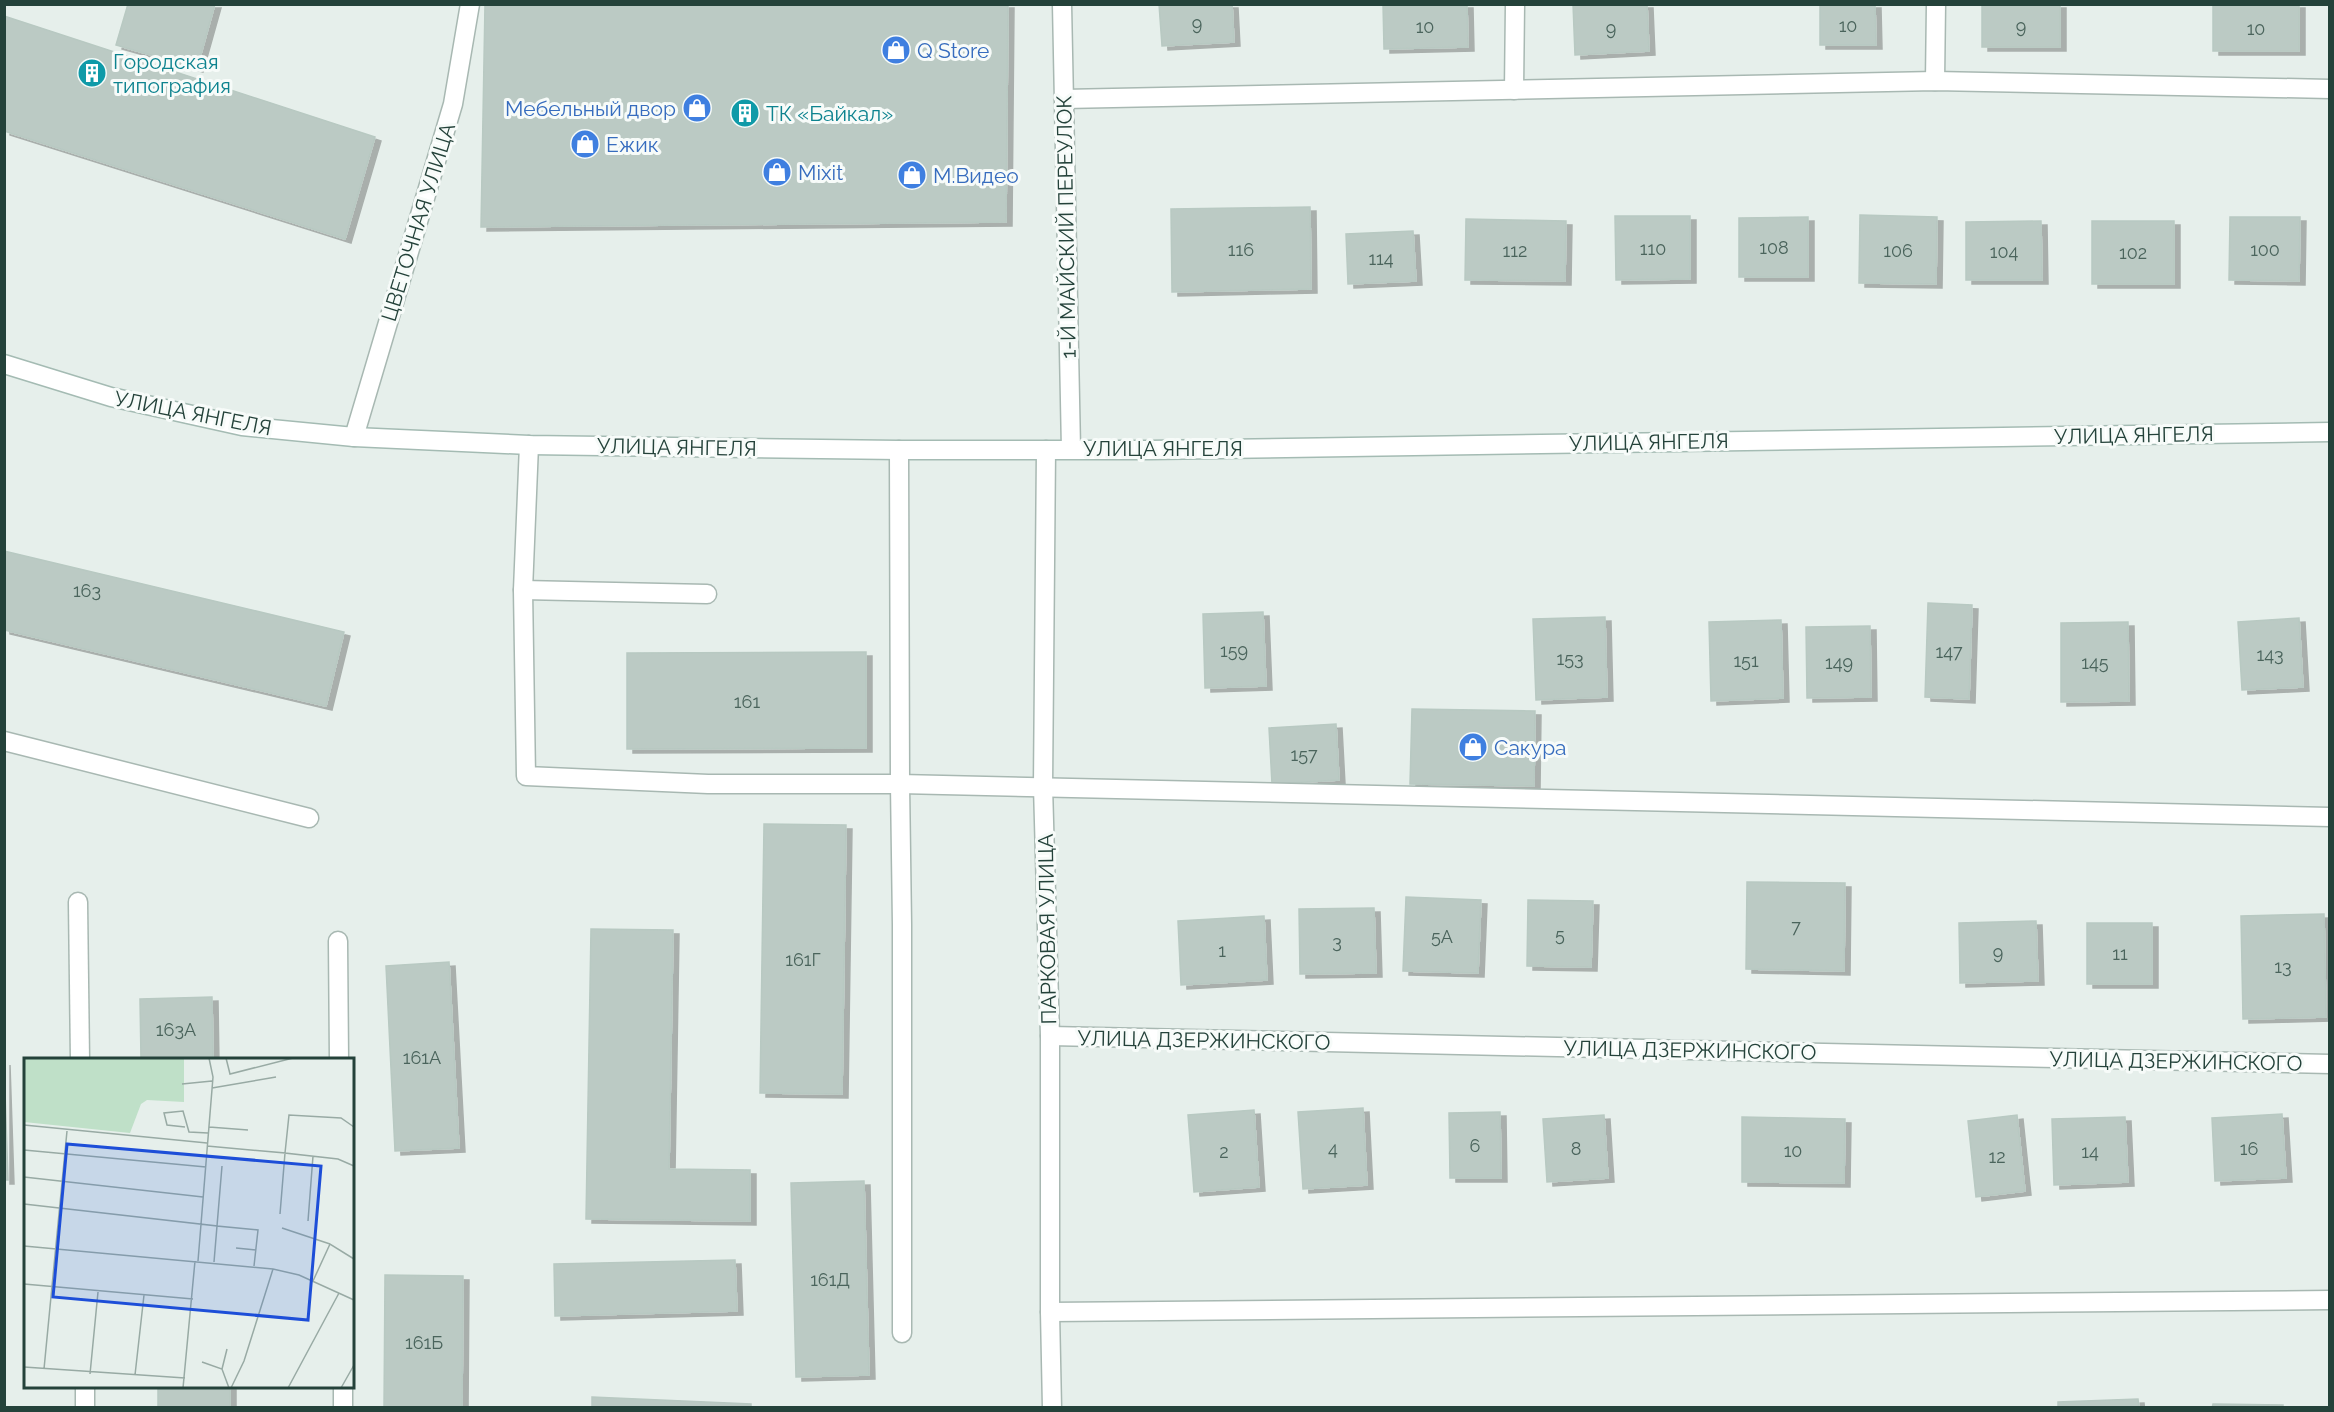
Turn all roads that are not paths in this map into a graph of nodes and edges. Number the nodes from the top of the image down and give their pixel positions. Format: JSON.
{"nodes":[{"id":1,"x":470,"y":4,"type":"edge"},
{"id":2,"x":1062,"y":4,"type":"edge"},
{"id":3,"x":1515,"y":4,"type":"edge"},
{"id":4,"x":1936,"y":4,"type":"edge"},
{"id":5,"x":1935,"y":81,"type":"junction"},
{"id":6,"x":2330,"y":89,"type":"edge"},
{"id":7,"x":1514,"y":90,"type":"junction"},
{"id":8,"x":1064,"y":99,"type":"junction"},
{"id":9,"x":4,"y":364,"type":"edge"},
{"id":10,"x":2330,"y":432,"type":"edge"},
{"id":11,"x":354,"y":437,"type":"junction"},
{"id":12,"x":529,"y":445,"type":"junction"},
{"id":13,"x":1071,"y":449,"type":"junction"},
{"id":14,"x":899,"y":450,"type":"junction"},
{"id":15,"x":1046,"y":450,"type":"junction"},
{"id":16,"x":523,"y":590,"type":"junction"},
{"id":17,"x":706,"y":594,"type":"dead end"},
{"id":18,"x":4,"y":741,"type":"edge"},
{"id":19,"x":900,"y":784,"type":"junction"},
{"id":20,"x":1043,"y":786,"type":"junction"},
{"id":21,"x":2330,"y":817,"type":"edge"},
{"id":22,"x":309,"y":818,"type":"dead end"},
{"id":23,"x":78,"y":902,"type":"dead end"},
{"id":24,"x":338,"y":941,"type":"dead end"},
{"id":25,"x":1050,"y":1036,"type":"junction"},
{"id":26,"x":80,"y":1058,"type":"edge"},
{"id":27,"x":339,"y":1058,"type":"edge"},
{"id":28,"x":2330,"y":1064,"type":"edge"},
{"id":29,"x":2330,"y":1300,"type":"edge"},
{"id":30,"x":1050,"y":1312,"type":"junction"},
{"id":31,"x":902,"y":1333,"type":"dead end"},
{"id":32,"x":85,"y":1388,"type":"edge"},
{"id":33,"x":343,"y":1388,"type":"edge"},
{"id":34,"x":85,"y":1407,"type":"edge"},
{"id":35,"x":343,"y":1407,"type":"edge"},
{"id":36,"x":1052,"y":1407,"type":"edge"}],
"edges":[{"from":1,"to":11,"type":"street","name":"ЦВЕТОЧНАЯ УЛИЦА"},
{"from":2,"to":8,"type":"street","name":"1-Й МАЙСКИЙ ПЕРЕУЛОК"},
{"from":3,"to":7,"type":"street"},
{"from":4,"to":5,"type":"street"},
{"from":5,"to":6,"type":"street"},
{"from":5,"to":7,"type":"street"},
{"from":7,"to":8,"type":"street"},
{"from":8,"to":13,"type":"street","name":"1-Й МАЙСКИЙ ПЕРЕУЛОК"},
{"from":9,"to":11,"type":"street","name":"УЛИЦА ЯНГЕЛЯ"},
{"from":10,"to":13,"type":"street","name":"УЛИЦА ЯНГЕЛЯ"},
{"from":11,"to":12,"type":"street","name":"УЛИЦА ЯНГЕЛЯ"},
{"from":12,"to":14,"type":"street","name":"УЛИЦА ЯНГЕЛЯ"},
{"from":12,"to":16,"type":"street"},
{"from":13,"to":15,"type":"street","name":"УЛИЦА ЯНГЕЛЯ"},
{"from":14,"to":15,"type":"street","name":"УЛИЦА ЯНГЕЛЯ"},
{"from":14,"to":19,"type":"street"},
{"from":15,"to":20,"type":"street","name":"ПАРКОВАЯ УЛИЦА"},
{"from":16,"to":17,"type":"street"},
{"from":16,"to":19,"type":"street"},
{"from":18,"to":22,"type":"street"},
{"from":19,"to":20,"type":"street"},
{"from":19,"to":31,"type":"street"},
{"from":20,"to":21,"type":"street"},
{"from":20,"to":25,"type":"street","name":"ПАРКОВАЯ УЛИЦА"},
{"from":23,"to":26,"type":"street"},
{"from":24,"to":27,"type":"street"},
{"from":25,"to":28,"type":"street","name":"УЛИЦА ДЗЕРЖИНСКОГО"},
{"from":25,"to":30,"type":"street","name":"ПАРКОВАЯ УЛИЦА"},
{"from":29,"to":30,"type":"street"},
{"from":30,"to":36,"type":"street","name":"ПАРКОВАЯ УЛИЦА"},
{"from":32,"to":34,"type":"street"},
{"from":33,"to":35,"type":"street"}]}
